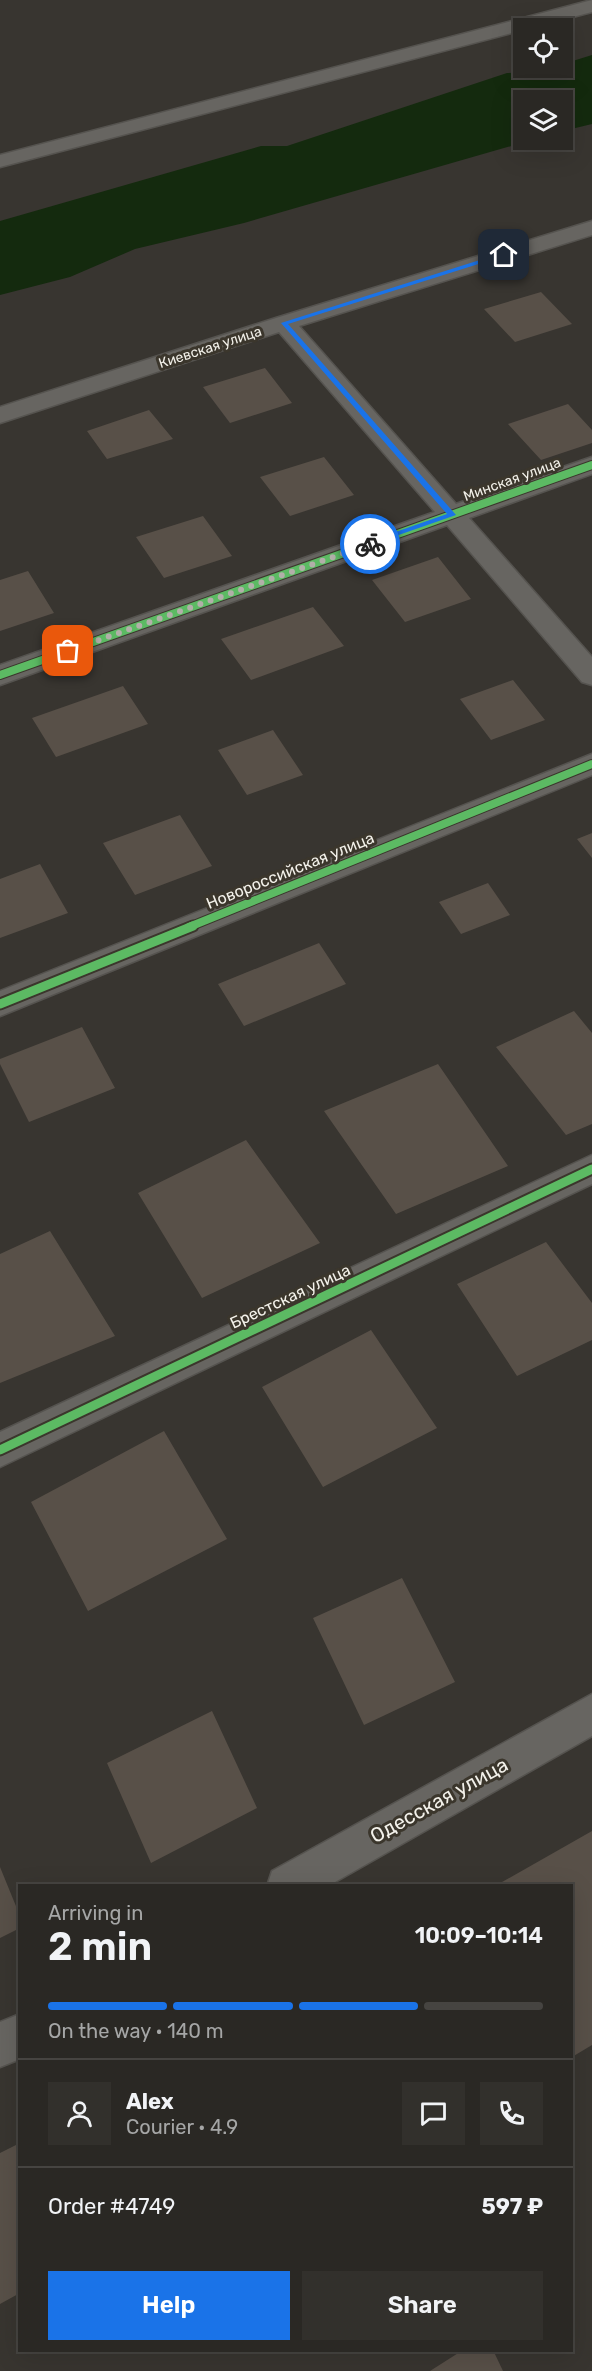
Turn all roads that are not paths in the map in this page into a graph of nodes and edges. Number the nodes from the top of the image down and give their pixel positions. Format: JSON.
{"nodes":[{"id":1,"x":592,"y":6,"type":"edge"},
{"id":2,"x":0,"y":161,"type":"edge"},
{"id":3,"x":592,"y":228,"type":"edge"},
{"id":4,"x":284,"y":323,"type":"junction"},
{"id":5,"x":0,"y":415,"type":"edge"},
{"id":6,"x":592,"y":465,"type":"edge"},
{"id":7,"x":452,"y":515,"type":"junction"},
{"id":8,"x":0,"y":675,"type":"edge"},
{"id":9,"x":592,"y":675,"type":"edge"},
{"id":10,"x":592,"y":764,"type":"edge"},
{"id":11,"x":0,"y":1004,"type":"edge"},
{"id":12,"x":592,"y":1169,"type":"edge"},
{"id":13,"x":0,"y":1450,"type":"edge"},
{"id":14,"x":592,"y":1714,"type":"edge"},
{"id":15,"x":291,"y":1884,"type":"edge"},
{"id":16,"x":18,"y":2036,"type":"edge"},
{"id":17,"x":0,"y":2046,"type":"edge"}],
"edges":[{"from":1,"to":2,"type":"street"},
{"from":3,"to":4,"type":"street","name":"Киевская улица"},
{"from":4,"to":5,"type":"street","name":"Киевская улица"},
{"from":4,"to":7,"type":"street"},
{"from":6,"to":7,"type":"street","name":"Минская улица"},
{"from":7,"to":8,"type":"street","name":"Минская улица"},
{"from":7,"to":9,"type":"street"},
{"from":10,"to":11,"type":"street","name":"Новороссийская улица"},
{"from":12,"to":13,"type":"street","name":"Брестская улица"},
{"from":14,"to":15,"type":"street","name":"Одесская улица"},
{"from":16,"to":17,"type":"street"}]}
